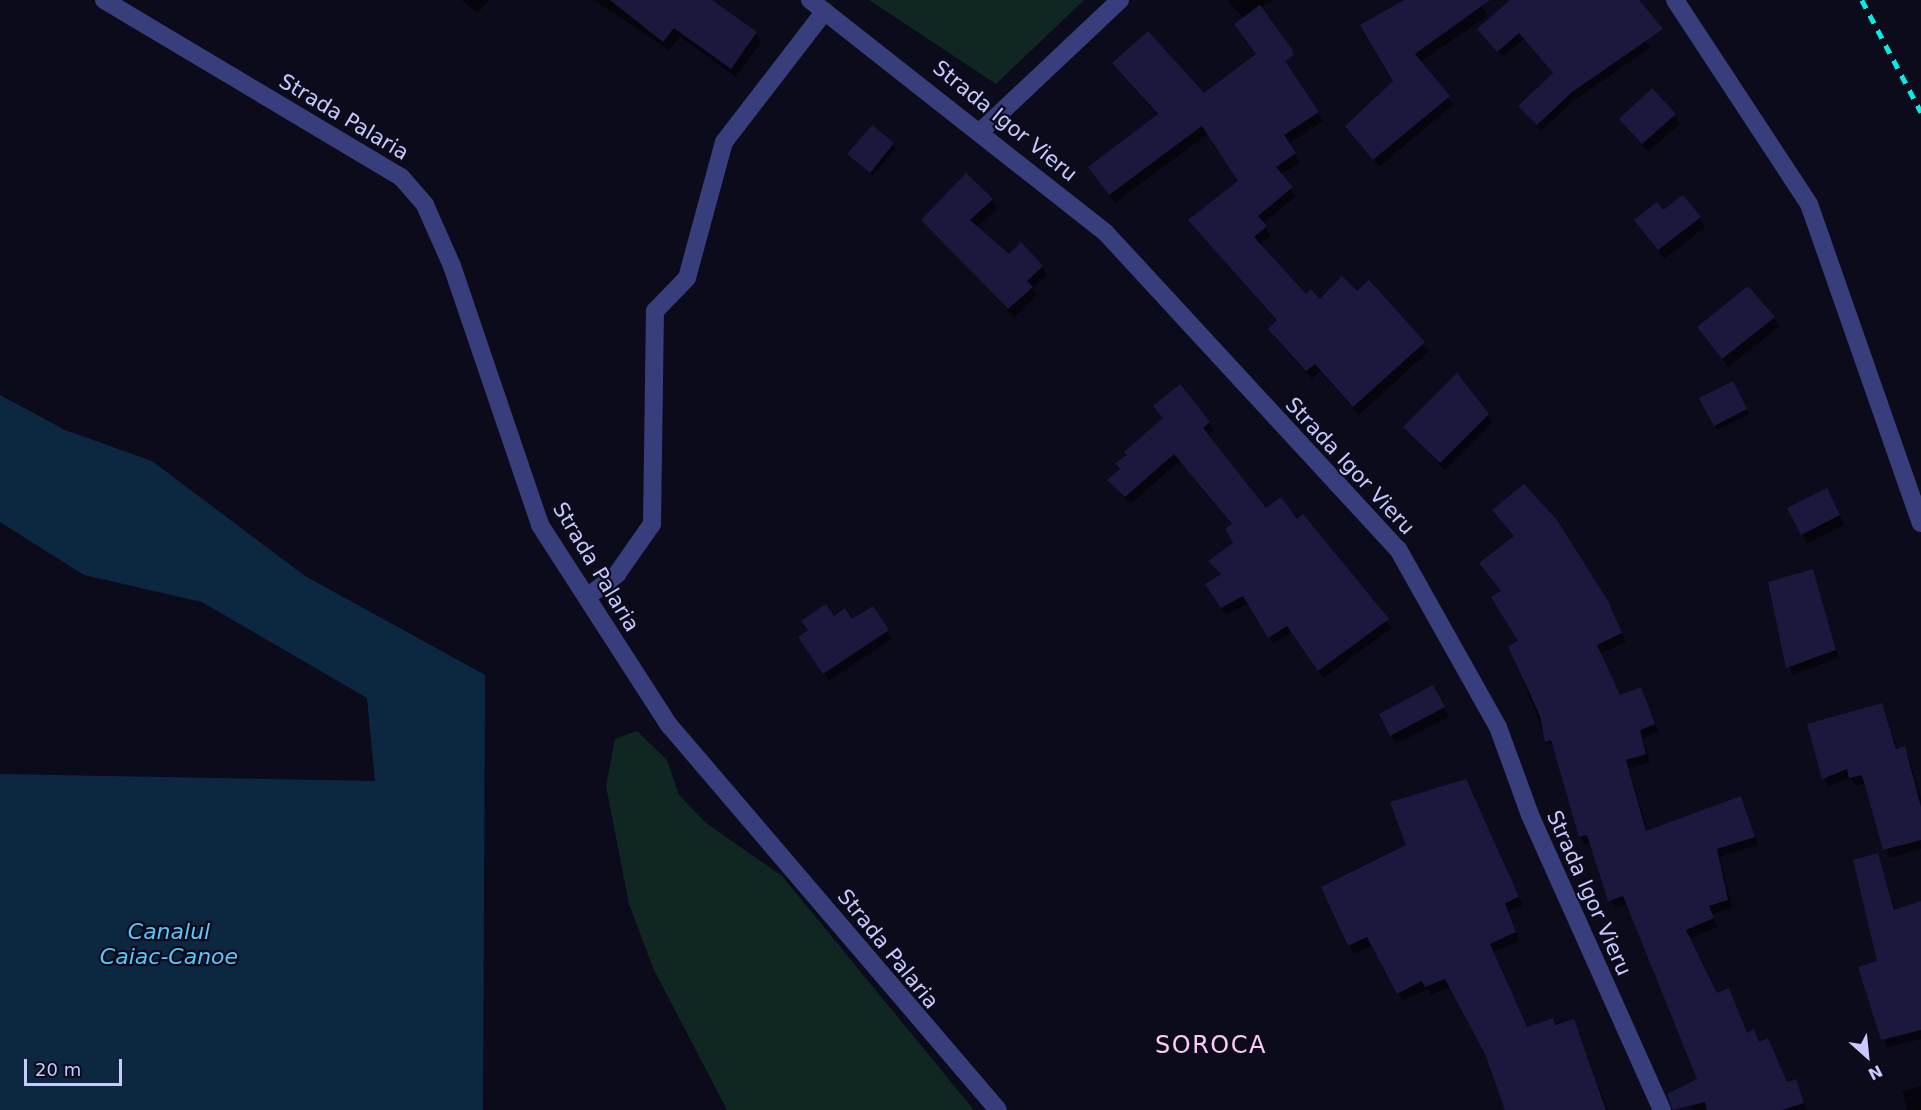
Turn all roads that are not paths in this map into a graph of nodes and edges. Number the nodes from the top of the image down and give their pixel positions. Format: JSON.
{"nodes":[{"id":1,"x":104,"y":0,"type":"edge"},
{"id":2,"x":1120,"y":0,"type":"edge"},
{"id":3,"x":1675,"y":0,"type":"edge"},
{"id":4,"x":818,"y":5,"type":"edge"},
{"id":5,"x":981,"y":131,"type":"junction"},
{"id":6,"x":1921,"y":523,"type":"edge"},
{"id":7,"x":587,"y":597,"type":"junction"},
{"id":8,"x":998,"y":1110,"type":"edge"},
{"id":9,"x":1662,"y":1110,"type":"edge"}],
"edges":[{"from":1,"to":7,"type":"street","name":"Strada Palaria"},
{"from":2,"to":5,"type":"street"},
{"from":3,"to":6,"type":"street"},
{"from":4,"to":5,"type":"street","name":"Strada Igor Vieru"},
{"from":4,"to":7,"type":"street"},
{"from":5,"to":9,"type":"street","name":"Strada Igor Vieru"},
{"from":7,"to":8,"type":"street","name":"Strada Palaria"}]}
